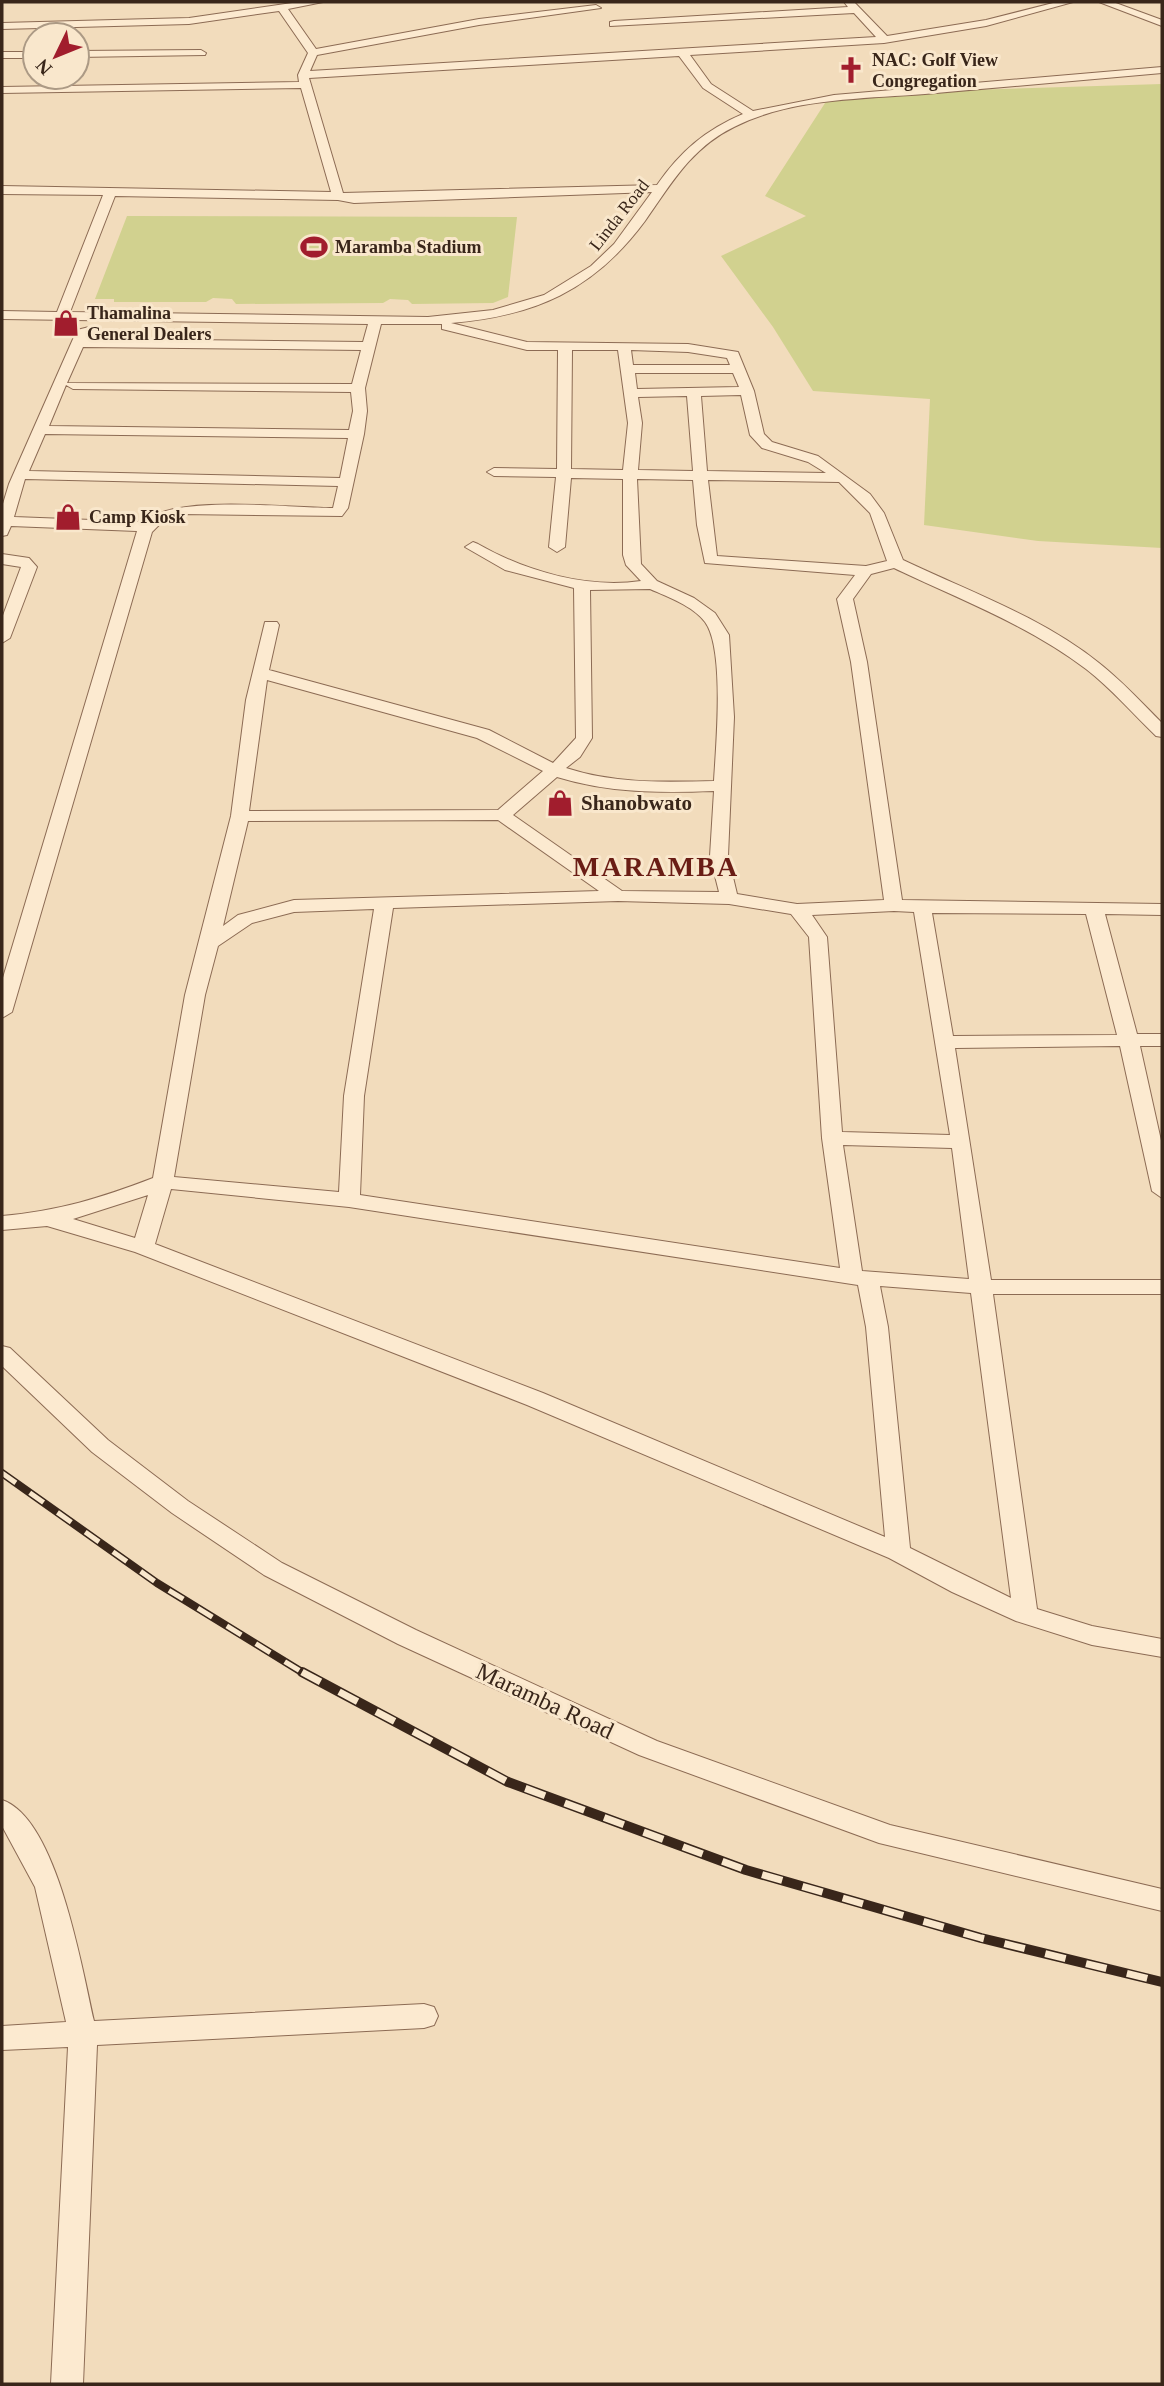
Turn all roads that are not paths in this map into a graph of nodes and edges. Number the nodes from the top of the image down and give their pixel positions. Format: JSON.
{"nodes":[{"id":1,"x":318,"y":2,"type":"edge"},
{"id":2,"x":578,"y":2,"type":"edge"},
{"id":3,"x":1068,"y":2,"type":"edge"},
{"id":4,"x":1104,"y":2,"type":"edge"},
{"id":5,"x":595,"y":5,"type":"edge"},
{"id":6,"x":853,"y":6,"type":"edge"},
{"id":7,"x":283,"y":9,"type":"junction"},
{"id":8,"x":1162,"y":23,"type":"edge"},
{"id":9,"x":614,"y":24,"type":"junction"},
{"id":10,"x":2,"y":26,"type":"edge"},
{"id":11,"x":622,"y":35,"type":"dead end"},
{"id":12,"x":884,"y":40,"type":"junction"},
{"id":13,"x":629,"y":45,"type":"dead end"},
{"id":14,"x":201,"y":53,"type":"dead end"},
{"id":15,"x":682,"y":53,"type":"junction"},
{"id":16,"x":91,"y":54,"type":"edge"},
{"id":17,"x":313,"y":54,"type":"junction"},
{"id":18,"x":2,"y":55,"type":"edge"},
{"id":19,"x":21,"y":55,"type":"edge"},
{"id":20,"x":637,"y":56,"type":"junction"},
{"id":21,"x":1162,"y":70,"type":"edge"},
{"id":22,"x":304,"y":80,"type":"junction"},
{"id":23,"x":2,"y":90,"type":"edge"},
{"id":24,"x":754,"y":116,"type":"junction"},
{"id":25,"x":661,"y":188,"type":"junction"},
{"id":26,"x":2,"y":190,"type":"edge"},
{"id":27,"x":111,"y":191,"type":"junction"},
{"id":28,"x":338,"y":195,"type":"junction"},
{"id":29,"x":2,"y":316,"type":"edge"},
{"id":30,"x":62,"y":316,"type":"junction"},
{"id":31,"x":91,"y":316,"type":"junction"},
{"id":32,"x":376,"y":318,"type":"junction"},
{"id":33,"x":428,"y":321,"type":"junction"},
{"id":34,"x":368,"y":346,"type":"junction"},
{"id":35,"x":624,"y":346,"type":"junction"},
{"id":36,"x":83,"y":348,"type":"junction"},
{"id":37,"x":565,"y":348,"type":"junction"},
{"id":38,"x":628,"y":369,"type":"junction"},
{"id":39,"x":737,"y":369,"type":"junction"},
{"id":40,"x":73,"y":385,"type":"junction"},
{"id":41,"x":358,"y":388,"type":"junction"},
{"id":42,"x":747,"y":391,"type":"junction"},
{"id":43,"x":694,"y":392,"type":"junction"},
{"id":44,"x":632,"y":393,"type":"junction"},
{"id":45,"x":46,"y":430,"type":"junction"},
{"id":46,"x":357,"y":434,"type":"junction"},
{"id":47,"x":494,"y":472,"type":"dead end"},
{"id":48,"x":564,"y":472,"type":"junction"},
{"id":49,"x":630,"y":473,"type":"junction"},
{"id":50,"x":699,"y":474,"type":"junction"},
{"id":51,"x":843,"y":478,"type":"junction"},
{"id":52,"x":13,"y":481,"type":"edge"},
{"id":53,"x":345,"y":482,"type":"junction"},
{"id":54,"x":3,"y":527,"type":"edge"},
{"id":55,"x":145,"y":527,"type":"junction"},
{"id":56,"x":472,"y":547,"type":"dead end"},
{"id":57,"x":558,"y":547,"type":"dead end"},
{"id":58,"x":2,"y":559,"type":"edge"},
{"id":59,"x":896,"y":563,"type":"junction"},
{"id":60,"x":866,"y":570,"type":"junction"},
{"id":61,"x":652,"y":584,"type":"junction"},
{"id":62,"x":582,"y":587,"type":"junction"},
{"id":63,"x":271,"y":625,"type":"dead end"},
{"id":64,"x":2,"y":638,"type":"edge"},
{"id":65,"x":261,"y":673,"type":"junction"},
{"id":66,"x":1162,"y":732,"type":"edge"},
{"id":67,"x":554,"y":770,"type":"junction"},
{"id":68,"x":724,"y":786,"type":"junction"},
{"id":69,"x":502,"y":815,"type":"junction"},
{"id":70,"x":240,"y":816,"type":"junction"},
{"id":71,"x":618,"y":896,"type":"junction"},
{"id":72,"x":729,"y":898,"type":"junction"},
{"id":73,"x":384,"y":905,"type":"junction"},
{"id":74,"x":894,"y":905,"type":"junction"},
{"id":75,"x":922,"y":907,"type":"junction"},
{"id":76,"x":1094,"y":909,"type":"junction"},
{"id":77,"x":1162,"y":909,"type":"edge"},
{"id":78,"x":797,"y":910,"type":"junction"},
{"id":79,"x":209,"y":943,"type":"junction"},
{"id":80,"x":2,"y":1012,"type":"edge"},
{"id":81,"x":1162,"y":1040,"type":"edge"},
{"id":82,"x":1129,"y":1041,"type":"junction"},
{"id":83,"x":944,"y":1042,"type":"junction"},
{"id":84,"x":832,"y":1138,"type":"junction"},
{"id":85,"x":961,"y":1142,"type":"junction"},
{"id":86,"x":163,"y":1182,"type":"junction"},
{"id":87,"x":1162,"y":1191,"type":"edge"},
{"id":88,"x":349,"y":1200,"type":"junction"},
{"id":89,"x":48,"y":1219,"type":"junction"},
{"id":90,"x":2,"y":1223,"type":"edge"},
{"id":91,"x":143,"y":1247,"type":"junction"},
{"id":92,"x":860,"y":1277,"type":"junction"},
{"id":93,"x":979,"y":1287,"type":"junction"},
{"id":94,"x":1162,"y":1287,"type":"edge"},
{"id":95,"x":2,"y":1353,"type":"edge"},
{"id":96,"x":898,"y":1552,"type":"junction"},
{"id":97,"x":1025,"y":1614,"type":"junction"},
{"id":98,"x":1162,"y":1648,"type":"edge"},
{"id":99,"x":2,"y":1811,"type":"edge"},
{"id":100,"x":1162,"y":1900,"type":"edge"},
{"id":101,"x":424,"y":2016,"type":"dead end"},
{"id":102,"x":83,"y":2034,"type":"junction"},
{"id":103,"x":2,"y":2038,"type":"edge"},
{"id":104,"x":67,"y":2384,"type":"edge"}],
"edges":[{"from":1,"to":7,"type":"street"},
{"from":2,"to":5,"type":"street"},
{"from":3,"to":12,"type":"street"},
{"from":4,"to":8,"type":"street"},
{"from":5,"to":9,"type":"street"},
{"from":5,"to":17,"type":"street"},
{"from":6,"to":9,"type":"street"},
{"from":6,"to":12,"type":"street"},
{"from":7,"to":10,"type":"street"},
{"from":7,"to":17,"type":"street"},
{"from":9,"to":11,"type":"street"},
{"from":12,"to":15,"type":"street"},
{"from":13,"to":20,"type":"street"},
{"from":14,"to":16,"type":"street"},
{"from":15,"to":20,"type":"street"},
{"from":15,"to":24,"type":"street"},
{"from":17,"to":22,"type":"street"},
{"from":18,"to":19,"type":"street"},
{"from":20,"to":22,"type":"street"},
{"from":21,"to":24,"type":"street","name":"Linda Road"},
{"from":22,"to":23,"type":"street"},
{"from":22,"to":28,"type":"street"},
{"from":24,"to":25,"type":"street","name":"Linda Road"},
{"from":25,"to":28,"type":"street"},
{"from":25,"to":33,"type":"street","name":"Linda Road"},
{"from":26,"to":27,"type":"street"},
{"from":27,"to":28,"type":"street"},
{"from":27,"to":30,"type":"street"},
{"from":29,"to":30,"type":"street","name":"Linda Road"},
{"from":30,"to":31,"type":"street","name":"Linda Road"},
{"from":31,"to":32,"type":"street","name":"Linda Road"},
{"from":31,"to":36,"type":"street"},
{"from":32,"to":33,"type":"street","name":"Linda Road"},
{"from":32,"to":34,"type":"street"},
{"from":33,"to":37,"type":"street"},
{"from":34,"to":36,"type":"street"},
{"from":34,"to":41,"type":"street"},
{"from":35,"to":37,"type":"street"},
{"from":35,"to":38,"type":"street"},
{"from":35,"to":39,"type":"street"},
{"from":36,"to":40,"type":"street"},
{"from":36,"to":45,"type":"street"},
{"from":37,"to":48,"type":"street"},
{"from":38,"to":39,"type":"street"},
{"from":38,"to":44,"type":"street"},
{"from":39,"to":42,"type":"street"},
{"from":40,"to":41,"type":"street"},
{"from":40,"to":45,"type":"street"},
{"from":41,"to":46,"type":"street"},
{"from":42,"to":43,"type":"street"},
{"from":42,"to":51,"type":"street"},
{"from":43,"to":44,"type":"street"},
{"from":43,"to":50,"type":"street"},
{"from":44,"to":49,"type":"street"},
{"from":45,"to":46,"type":"street"},
{"from":45,"to":52,"type":"street"},
{"from":46,"to":53,"type":"street"},
{"from":47,"to":48,"type":"street"},
{"from":48,"to":49,"type":"street"},
{"from":48,"to":57,"type":"street"},
{"from":49,"to":50,"type":"street"},
{"from":49,"to":61,"type":"street"},
{"from":50,"to":51,"type":"street"},
{"from":50,"to":60,"type":"street"},
{"from":51,"to":59,"type":"street"},
{"from":52,"to":53,"type":"street"},
{"from":52,"to":54,"type":"street"},
{"from":53,"to":55,"type":"street"},
{"from":54,"to":55,"type":"street"},
{"from":55,"to":80,"type":"street"},
{"from":56,"to":62,"type":"street"},
{"from":58,"to":64,"type":"street"},
{"from":59,"to":60,"type":"street"},
{"from":59,"to":66,"type":"street"},
{"from":60,"to":74,"type":"street"},
{"from":61,"to":62,"type":"street"},
{"from":61,"to":68,"type":"street"},
{"from":62,"to":67,"type":"street"},
{"from":63,"to":65,"type":"street"},
{"from":65,"to":67,"type":"street"},
{"from":65,"to":70,"type":"street"},
{"from":67,"to":68,"type":"street"},
{"from":67,"to":69,"type":"street"},
{"from":68,"to":72,"type":"street"},
{"from":69,"to":70,"type":"street"},
{"from":69,"to":71,"type":"street"},
{"from":70,"to":79,"type":"street"},
{"from":71,"to":72,"type":"street"},
{"from":71,"to":73,"type":"street"},
{"from":72,"to":78,"type":"street"},
{"from":73,"to":79,"type":"street"},
{"from":73,"to":88,"type":"street"},
{"from":74,"to":75,"type":"street"},
{"from":74,"to":78,"type":"street"},
{"from":75,"to":76,"type":"street"},
{"from":75,"to":83,"type":"street"},
{"from":76,"to":77,"type":"street"},
{"from":76,"to":82,"type":"street"},
{"from":78,"to":84,"type":"street"},
{"from":79,"to":86,"type":"street"},
{"from":81,"to":82,"type":"street"},
{"from":82,"to":83,"type":"street"},
{"from":82,"to":87,"type":"street"},
{"from":83,"to":85,"type":"street"},
{"from":84,"to":85,"type":"street"},
{"from":84,"to":92,"type":"street"},
{"from":85,"to":93,"type":"street"},
{"from":86,"to":88,"type":"street"},
{"from":86,"to":89,"type":"street"},
{"from":86,"to":91,"type":"street"},
{"from":88,"to":92,"type":"street"},
{"from":89,"to":90,"type":"street"},
{"from":89,"to":91,"type":"street"},
{"from":91,"to":96,"type":"street"},
{"from":92,"to":93,"type":"street"},
{"from":92,"to":96,"type":"street"},
{"from":93,"to":94,"type":"street"},
{"from":93,"to":97,"type":"street"},
{"from":95,"to":100,"type":"street","name":"Maramba Road"},
{"from":96,"to":97,"type":"street"},
{"from":97,"to":98,"type":"street"},
{"from":99,"to":102,"type":"street"},
{"from":101,"to":102,"type":"street"},
{"from":102,"to":103,"type":"street"},
{"from":102,"to":104,"type":"street"}]}
